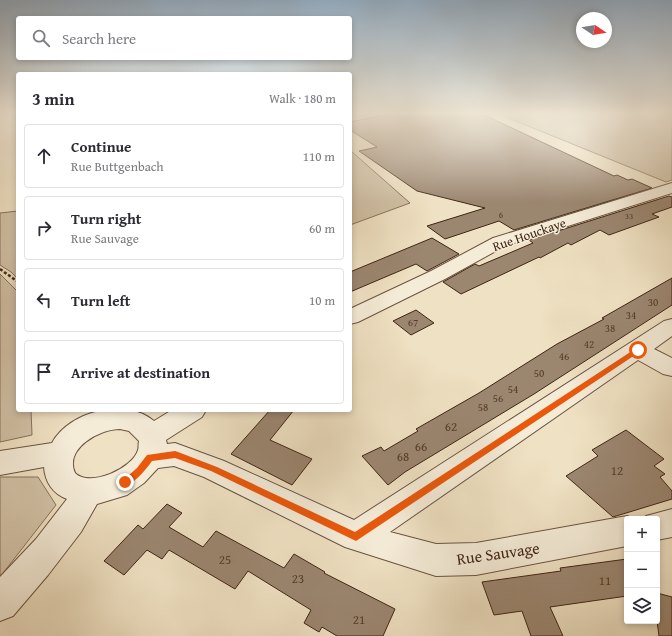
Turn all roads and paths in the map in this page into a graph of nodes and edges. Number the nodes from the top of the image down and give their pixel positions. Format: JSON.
{"nodes":[{"id":1,"x":672,"y":188,"type":"edge"},
{"id":2,"x":0,"y":269,"type":"edge"},
{"id":3,"x":16,"y":281,"type":"edge"},
{"id":4,"x":352,"y":316,"type":"edge"},
{"id":5,"x":672,"y":326,"type":"edge"},
{"id":6,"x":638,"y":350,"type":"junction"},
{"id":7,"x":672,"y":368,"type":"edge"},
{"id":8,"x":191,"y":412,"type":"edge"},
{"id":9,"x":150,"y":447,"type":"junction"},
{"id":10,"x":60,"y":453,"type":"junction"},
{"id":11,"x":0,"y":463,"type":"edge"},
{"id":12,"x":88,"y":492,"type":"junction"},
{"id":13,"x":672,"y":523,"type":"edge"},
{"id":14,"x":660,"y":525,"type":"edge"},
{"id":15,"x":624,"y":533,"type":"edge"},
{"id":16,"x":356,"y":537,"type":"junction"},
{"id":17,"x":0,"y":603,"type":"edge"}],
"edges":[{"from":1,"to":4,"type":"street","name":"Rue Houckaye"},
{"from":2,"to":3,"type":"path"},
{"from":5,"to":6,"type":"street"},
{"from":6,"to":7,"type":"street"},
{"from":6,"to":16,"type":"street"},
{"from":8,"to":9,"type":"street"},
{"from":9,"to":10,"type":"street"},
{"from":9,"to":12,"type":"street"},
{"from":9,"to":16,"type":"street","name":"Rue Sauvage"},
{"from":10,"to":11,"type":"street"},
{"from":10,"to":12,"type":"street"},
{"from":12,"to":17,"type":"street"},
{"from":13,"to":14,"type":"street"},
{"from":15,"to":16,"type":"street","name":"Rue Sauvage"}]}
